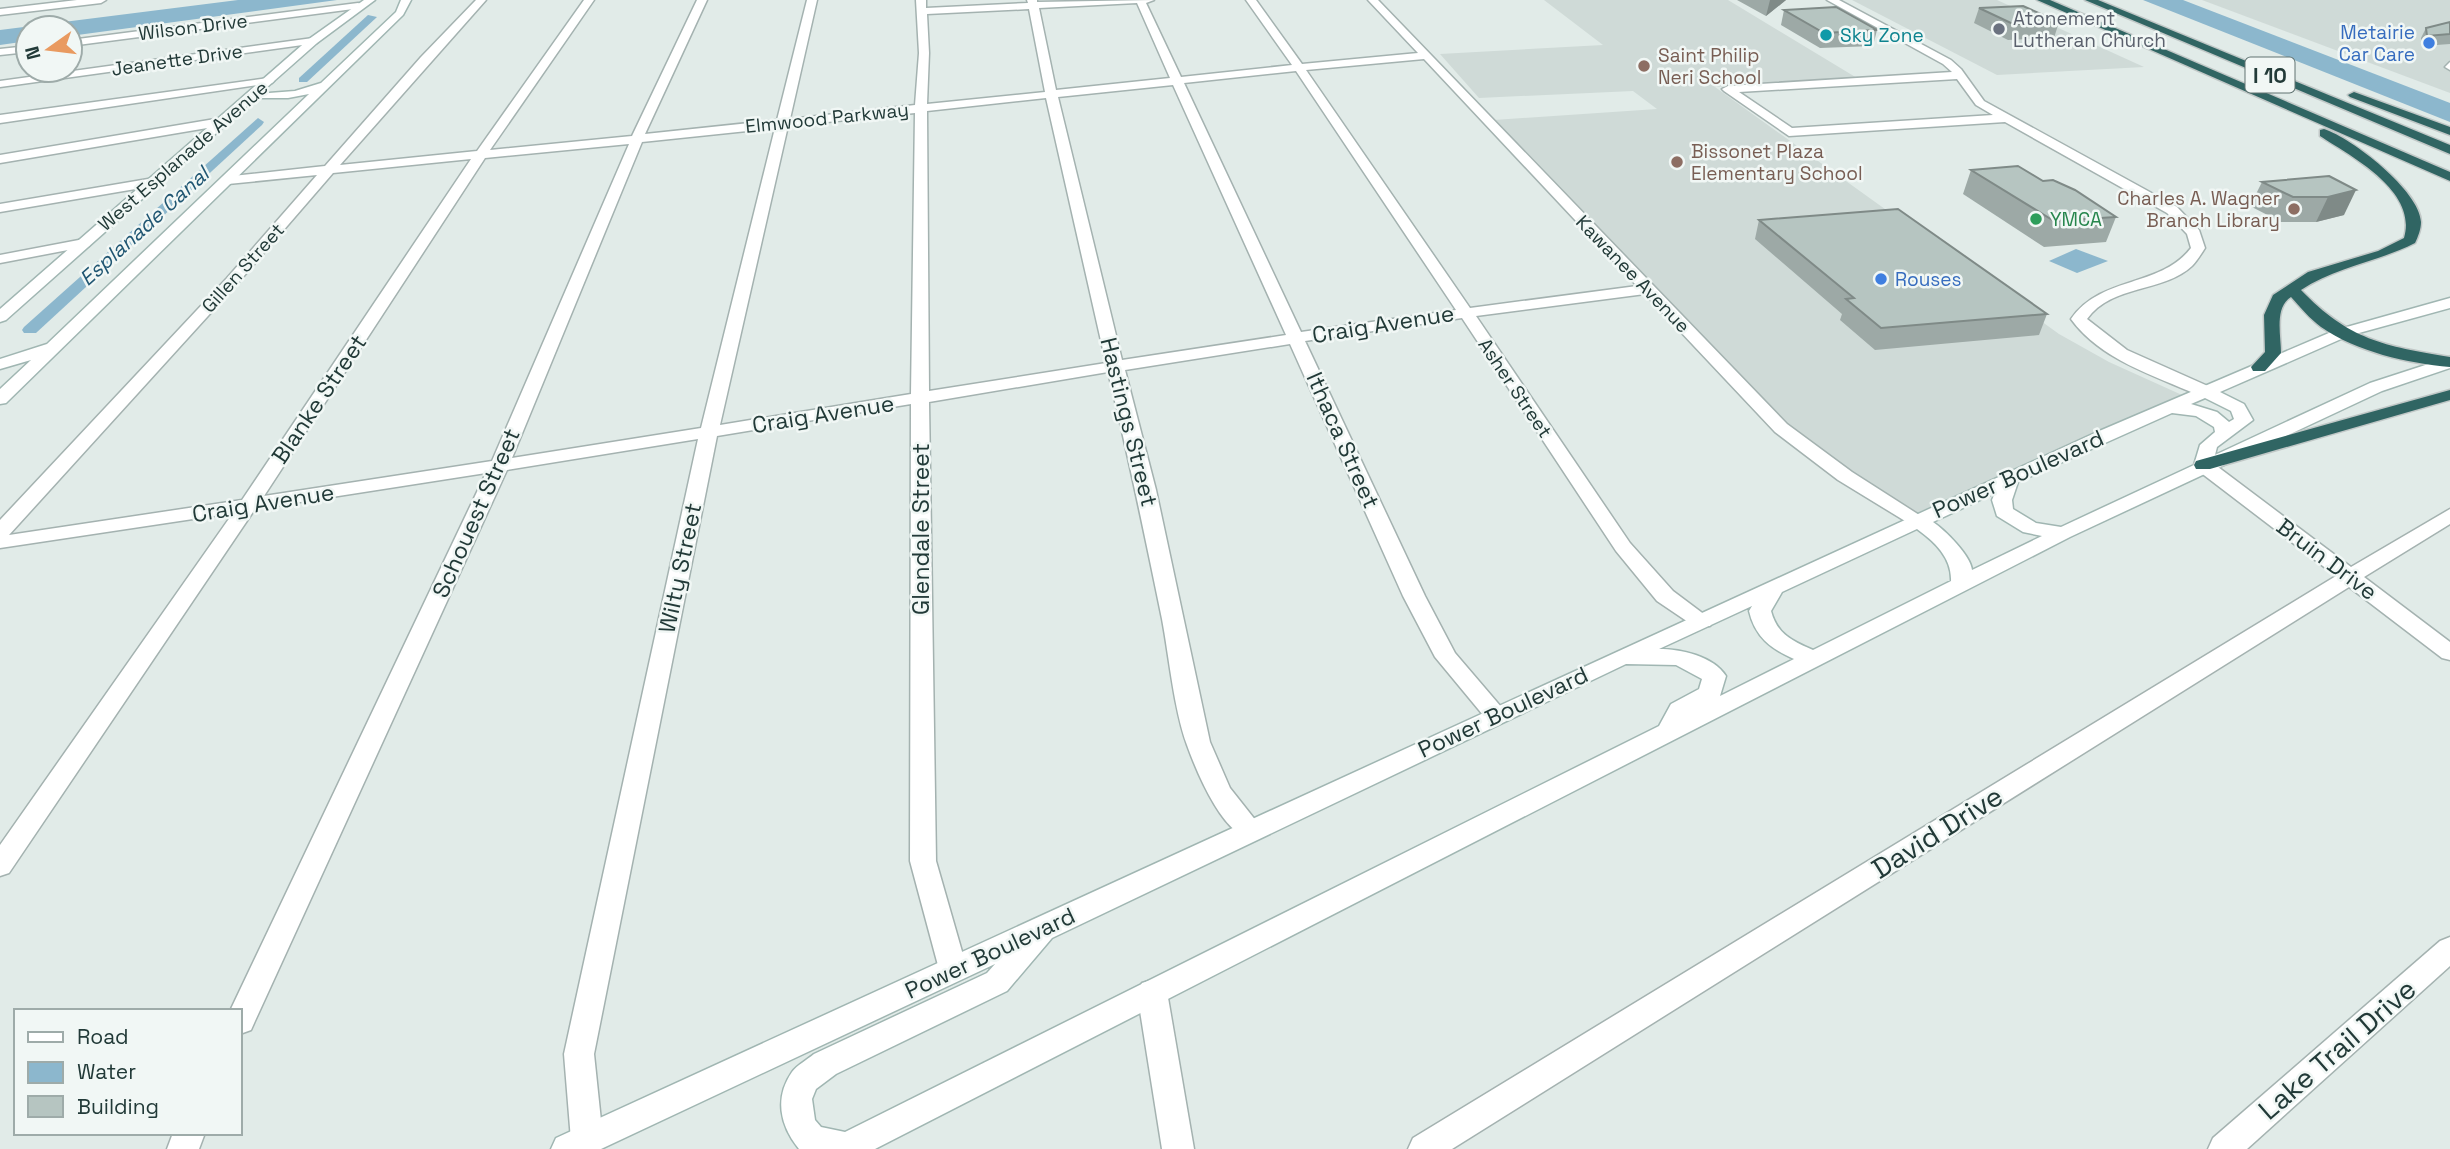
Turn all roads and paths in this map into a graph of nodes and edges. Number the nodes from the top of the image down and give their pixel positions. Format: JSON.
{"nodes":[{"id":1,"x":101,"y":0,"type":"edge"},
{"id":2,"x":406,"y":0,"type":"edge"},
{"id":3,"x":481,"y":0,"type":"edge"},
{"id":4,"x":589,"y":0,"type":"edge"},
{"id":5,"x":702,"y":0,"type":"edge"},
{"id":6,"x":811,"y":0,"type":"edge"},
{"id":7,"x":1140,"y":0,"type":"edge"},
{"id":8,"x":1149,"y":0,"type":"edge"},
{"id":9,"x":1251,"y":0,"type":"edge"},
{"id":10,"x":1373,"y":0,"type":"edge"},
{"id":11,"x":1832,"y":0,"type":"edge"},
{"id":12,"x":2042,"y":0,"type":"edge"},
{"id":13,"x":2090,"y":0,"type":"edge"},
{"id":14,"x":2101,"y":0,"type":"edge"},
{"id":15,"x":364,"y":3,"type":"edge"},
{"id":16,"x":1033,"y":3,"type":"edge"},
{"id":17,"x":921,"y":5,"type":"edge"},
{"id":18,"x":0,"y":12,"type":"edge"},
{"id":19,"x":84,"y":41,"type":"edge"},
{"id":20,"x":313,"y":41,"type":"junction"},
{"id":21,"x":1426,"y":56,"type":"junction"},
{"id":22,"x":1297,"y":67,"type":"junction"},
{"id":23,"x":1960,"y":75,"type":"junction"},
{"id":24,"x":1179,"y":80,"type":"junction"},
{"id":25,"x":330,"y":82,"type":"junction"},
{"id":26,"x":0,"y":84,"type":"edge"},
{"id":27,"x":264,"y":85,"type":"junction"},
{"id":28,"x":1053,"y":94,"type":"junction"},
{"id":29,"x":920,"y":108,"type":"junction"},
{"id":30,"x":2292,"y":108,"type":"junction"},
{"id":31,"x":296,"y":115,"type":"junction"},
{"id":32,"x":2006,"y":118,"type":"junction"},
{"id":33,"x":0,"y":119,"type":"edge"},
{"id":34,"x":224,"y":119,"type":"junction"},
{"id":35,"x":781,"y":124,"type":"junction"},
{"id":36,"x":2450,"y":131,"type":"edge"},
{"id":37,"x":637,"y":139,"type":"junction"},
{"id":38,"x":2450,"y":150,"type":"edge"},
{"id":39,"x":481,"y":155,"type":"junction"},
{"id":40,"x":0,"y":159,"type":"edge"},
{"id":41,"x":329,"y":170,"type":"junction"},
{"id":42,"x":2450,"y":177,"type":"edge"},
{"id":43,"x":229,"y":180,"type":"junction"},
{"id":44,"x":154,"y":182,"type":"junction"},
{"id":45,"x":0,"y":208,"type":"edge"},
{"id":46,"x":85,"y":243,"type":"junction"},
{"id":47,"x":0,"y":259,"type":"edge"},
{"id":48,"x":1647,"y":289,"type":"junction"},
{"id":49,"x":2292,"y":289,"type":"junction"},
{"id":50,"x":2450,"y":303,"type":"edge"},
{"id":51,"x":1464,"y":312,"type":"junction"},
{"id":52,"x":0,"y":317,"type":"edge"},
{"id":53,"x":2342,"y":333,"type":"junction"},
{"id":54,"x":1296,"y":337,"type":"junction"},
{"id":55,"x":54,"y":347,"type":"junction"},
{"id":56,"x":2450,"y":362,"type":"edge"},
{"id":57,"x":0,"y":364,"type":"edge"},
{"id":58,"x":1115,"y":366,"type":"junction"},
{"id":59,"x":2259,"y":367,"type":"junction"},
{"id":60,"x":2204,"y":391,"type":"junction"},
{"id":61,"x":2450,"y":395,"type":"edge"},
{"id":62,"x":920,"y":398,"type":"junction"},
{"id":63,"x":0,"y":399,"type":"edge"},
{"id":64,"x":2169,"y":407,"type":"junction"},
{"id":65,"x":709,"y":432,"type":"junction"},
{"id":66,"x":2225,"y":434,"type":"junction"},
{"id":67,"x":2203,"y":465,"type":"junction"},
{"id":68,"x":499,"y":466,"type":"junction"},
{"id":69,"x":2010,"y":478,"type":"junction"},
{"id":70,"x":248,"y":505,"type":"junction"},
{"id":71,"x":2450,"y":515,"type":"edge"},
{"id":72,"x":1917,"y":520,"type":"junction"},
{"id":73,"x":0,"y":532,"type":"edge"},
{"id":74,"x":2063,"y":533,"type":"junction"},
{"id":75,"x":0,"y":542,"type":"edge"},
{"id":76,"x":2350,"y":577,"type":"junction"},
{"id":77,"x":1962,"y":584,"type":"junction"},
{"id":78,"x":1775,"y":586,"type":"junction"},
{"id":79,"x":1702,"y":621,"type":"junction"},
{"id":80,"x":2450,"y":653,"type":"edge"},
{"id":81,"x":1814,"y":659,"type":"junction"},
{"id":82,"x":1613,"y":662,"type":"junction"},
{"id":83,"x":1496,"y":715,"type":"junction"},
{"id":84,"x":1669,"y":731,"type":"junction"},
{"id":85,"x":1251,"y":831,"type":"junction"},
{"id":86,"x":0,"y":866,"type":"edge"},
{"id":87,"x":1043,"y":929,"type":"junction"},
{"id":88,"x":2450,"y":949,"type":"edge"},
{"id":89,"x":953,"y":969,"type":"junction"},
{"id":90,"x":1152,"y":992,"type":"junction"},
{"id":91,"x":242,"y":1017,"type":"edge"},
{"id":92,"x":577,"y":1144,"type":"edge"},
{"id":93,"x":845,"y":1148,"type":"edge"},
{"id":94,"x":1178,"y":1149,"type":"edge"},
{"id":95,"x":1424,"y":1149,"type":"edge"},
{"id":96,"x":2224,"y":1149,"type":"edge"}],
"edges":[{"from":1,"to":18,"type":"street"},
{"from":2,"to":25,"type":"street","name":"West Esplanade Avenue"},
{"from":3,"to":41,"type":"street","name":"Gillen Street"},
{"from":4,"to":39,"type":"street","name":"Blanke Street"},
{"from":5,"to":37,"type":"street","name":"Schouest Street"},
{"from":6,"to":35,"type":"street","name":"Wilty Street"},
{"from":7,"to":8,"type":"street"},
{"from":7,"to":16,"type":"street"},
{"from":7,"to":24,"type":"street","name":"Ithaca Street"},
{"from":9,"to":22,"type":"street","name":"Asher Street"},
{"from":10,"to":21,"type":"street","name":"Kawanee Avenue"},
{"from":11,"to":23,"type":"street"},
{"from":12,"to":30,"type":"highway","number":"I 10"},
{"from":13,"to":38,"type":"highway","number":"I 10"},
{"from":14,"to":36,"type":"highway"},
{"from":15,"to":19,"type":"street","name":"Wilson Drive"},
{"from":15,"to":20,"type":"street","name":"West Esplanade Avenue"},
{"from":16,"to":17,"type":"street"},
{"from":16,"to":28,"type":"street","name":"Hastings Street"},
{"from":17,"to":29,"type":"street","name":"Glendale Street"},
{"from":20,"to":26,"type":"street","name":"Jeanette Drive"},
{"from":20,"to":27,"type":"street","name":"West Esplanade Avenue"},
{"from":21,"to":22,"type":"street","name":"Elmwood Parkway"},
{"from":21,"to":48,"type":"street","name":"Kawanee Avenue"},
{"from":22,"to":24,"type":"street","name":"Elmwood Parkway"},
{"from":22,"to":51,"type":"street","name":"Asher Street"},
{"from":23,"to":32,"type":"street"},
{"from":23,"to":32,"type":"street"},
{"from":24,"to":28,"type":"street","name":"Elmwood Parkway"},
{"from":24,"to":54,"type":"street","name":"Ithaca Street"},
{"from":25,"to":27,"type":"street"},
{"from":25,"to":31,"type":"street","name":"West Esplanade Avenue"},
{"from":27,"to":33,"type":"street"},
{"from":27,"to":34,"type":"street","name":"West Esplanade Avenue"},
{"from":28,"to":29,"type":"street","name":"Elmwood Parkway"},
{"from":28,"to":58,"type":"street","name":"Hastings Street"},
{"from":29,"to":35,"type":"street","name":"Elmwood Parkway"},
{"from":29,"to":62,"type":"street","name":"Glendale Street"},
{"from":30,"to":42,"type":"highway","number":"I 10"},
{"from":30,"to":49,"type":"highway"},
{"from":31,"to":34,"type":"street"},
{"from":31,"to":43,"type":"street","name":"West Esplanade Avenue"},
{"from":32,"to":60,"type":"street"},
{"from":34,"to":40,"type":"street"},
{"from":34,"to":44,"type":"street","name":"West Esplanade Avenue"},
{"from":35,"to":37,"type":"street","name":"Elmwood Parkway"},
{"from":35,"to":65,"type":"street","name":"Wilty Street"},
{"from":37,"to":39,"type":"street","name":"Elmwood Parkway"},
{"from":37,"to":68,"type":"street","name":"Schouest Street"},
{"from":39,"to":41,"type":"street","name":"Elmwood Parkway"},
{"from":39,"to":70,"type":"street","name":"Blanke Street"},
{"from":41,"to":43,"type":"street","name":"Elmwood Parkway"},
{"from":41,"to":73,"type":"street","name":"Gillen Street"},
{"from":43,"to":55,"type":"street","name":"West Esplanade Avenue"},
{"from":44,"to":45,"type":"street"},
{"from":44,"to":46,"type":"street","name":"West Esplanade Avenue"},
{"from":46,"to":47,"type":"street"},
{"from":46,"to":52,"type":"street","name":"West Esplanade Avenue"},
{"from":48,"to":51,"type":"street","name":"Craig Avenue"},
{"from":48,"to":72,"type":"street","name":"Kawanee Avenue"},
{"from":49,"to":53,"type":"highway"},
{"from":49,"to":59,"type":"highway"},
{"from":50,"to":53,"type":"street","name":"Power Boulevard"},
{"from":51,"to":54,"type":"street","name":"Craig Avenue"},
{"from":51,"to":79,"type":"street","name":"Asher Street"},
{"from":53,"to":56,"type":"highway"},
{"from":53,"to":59,"type":"street","name":"Power Boulevard"},
{"from":54,"to":58,"type":"street","name":"Craig Avenue"},
{"from":54,"to":83,"type":"street","name":"Ithaca Street"},
{"from":55,"to":57,"type":"street"},
{"from":55,"to":63,"type":"street","name":"West Esplanade Avenue"},
{"from":56,"to":67,"type":"street"},
{"from":58,"to":62,"type":"street","name":"Craig Avenue"},
{"from":58,"to":85,"type":"street","name":"Hastings Street"},
{"from":59,"to":60,"type":"street","name":"Power Boulevard"},
{"from":60,"to":64,"type":"street","name":"Power Boulevard"},
{"from":60,"to":66,"type":"street"},
{"from":61,"to":67,"type":"highway"},
{"from":62,"to":65,"type":"street","name":"Craig Avenue"},
{"from":62,"to":89,"type":"street","name":"Glendale Street"},
{"from":64,"to":66,"type":"street"},
{"from":64,"to":69,"type":"street","name":"Power Boulevard"},
{"from":65,"to":68,"type":"street","name":"Craig Avenue"},
{"from":65,"to":92,"type":"street","name":"Wilty Street"},
{"from":66,"to":67,"type":"street"},
{"from":67,"to":74,"type":"street"},
{"from":67,"to":76,"type":"street","name":"Bruin Drive"},
{"from":68,"to":70,"type":"street","name":"Craig Avenue"},
{"from":68,"to":91,"type":"street","name":"Schouest Street"},
{"from":69,"to":72,"type":"street","name":"Power Boulevard"},
{"from":69,"to":74,"type":"street"},
{"from":70,"to":75,"type":"street","name":"Craig Avenue"},
{"from":70,"to":86,"type":"street","name":"Blanke Street"},
{"from":71,"to":76,"type":"street","name":"David Drive"},
{"from":72,"to":77,"type":"street","name":"Kawanee Avenue"},
{"from":72,"to":78,"type":"street","name":"Power Boulevard"},
{"from":74,"to":77,"type":"street"},
{"from":76,"to":80,"type":"street","name":"Bruin Drive"},
{"from":76,"to":95,"type":"street","name":"David Drive"},
{"from":77,"to":81,"type":"street"},
{"from":78,"to":79,"type":"street","name":"Power Boulevard"},
{"from":78,"to":81,"type":"street"},
{"from":79,"to":82,"type":"street","name":"Power Boulevard"},
{"from":81,"to":84,"type":"street"},
{"from":82,"to":83,"type":"street","name":"Power Boulevard"},
{"from":82,"to":84,"type":"street"},
{"from":83,"to":85,"type":"street","name":"Power Boulevard"},
{"from":84,"to":90,"type":"street"},
{"from":85,"to":87,"type":"street","name":"Power Boulevard"},
{"from":87,"to":89,"type":"street","name":"Power Boulevard"},
{"from":87,"to":93,"type":"street"},
{"from":88,"to":96,"type":"street","name":"Lake Trail Drive"},
{"from":89,"to":92,"type":"street","name":"Power Boulevard"},
{"from":90,"to":93,"type":"street"},
{"from":90,"to":94,"type":"street"}]}
